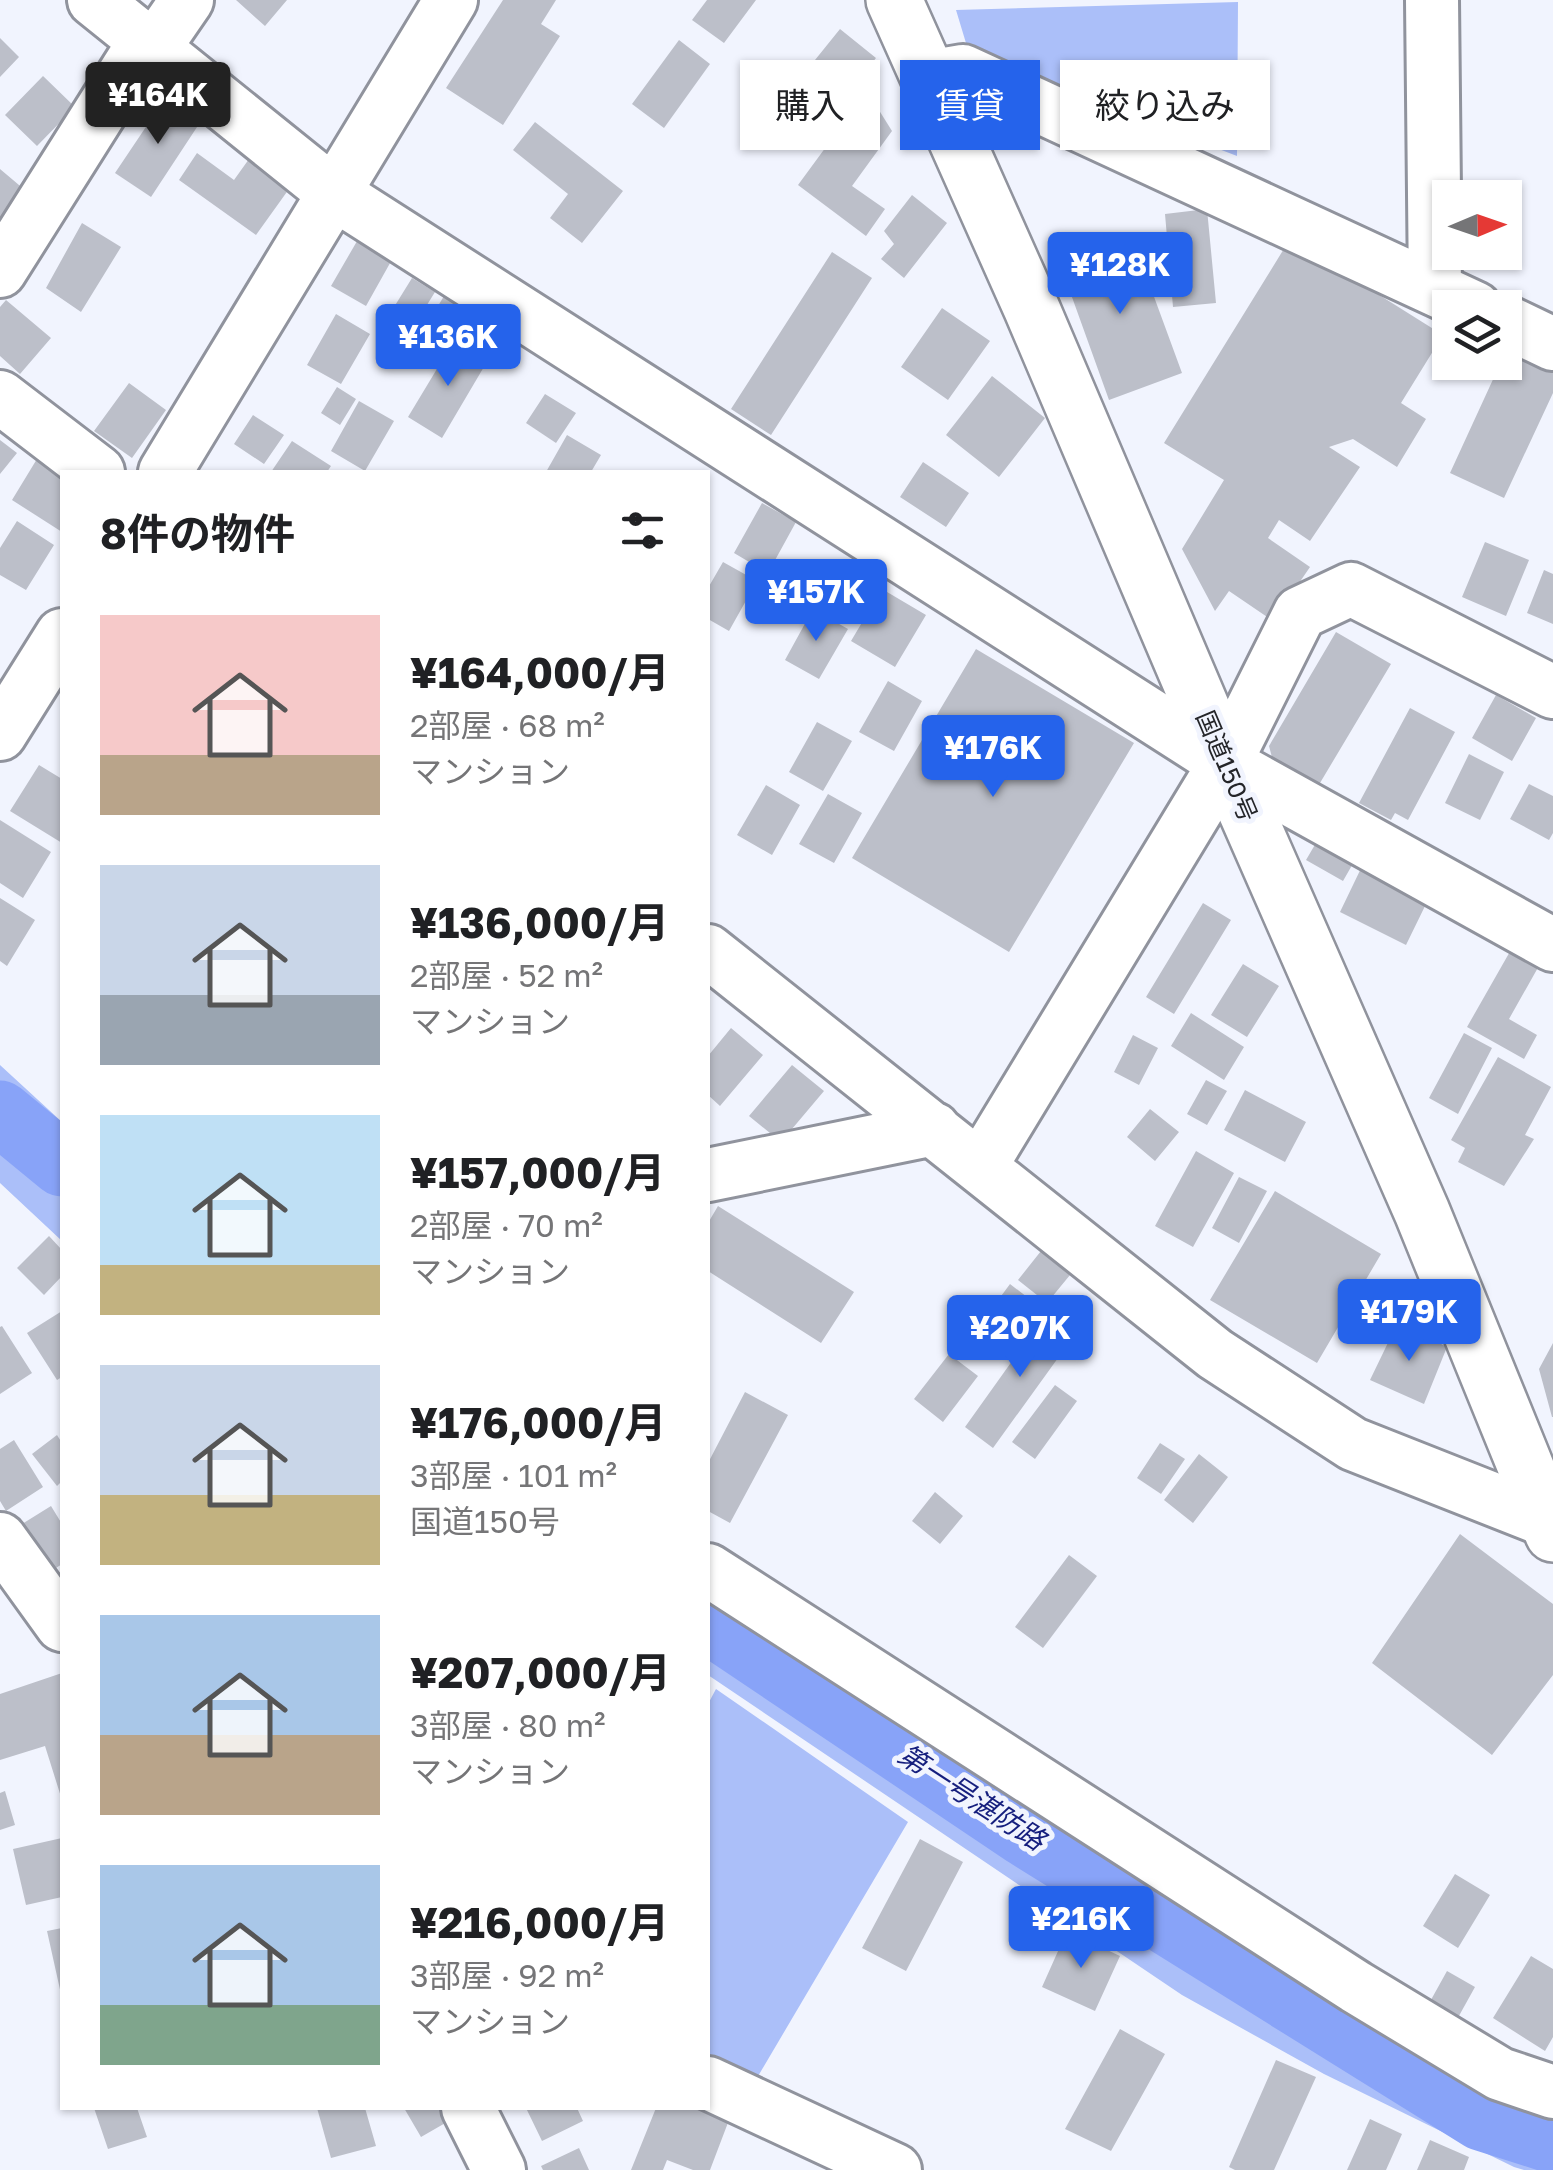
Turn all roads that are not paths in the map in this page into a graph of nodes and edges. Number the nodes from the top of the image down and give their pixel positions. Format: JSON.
{"nodes":[{"id":1,"x":94,"y":0,"type":"edge"},
{"id":2,"x":451,"y":0,"type":"edge"},
{"id":3,"x":894,"y":0,"type":"edge"},
{"id":4,"x":1432,"y":0,"type":"edge"},
{"id":5,"x":162,"y":32,"type":"edge"},
{"id":6,"x":921,"y":60,"type":"edge"},
{"id":7,"x":1040,"y":107,"type":"edge"},
{"id":8,"x":961,"y":150,"type":"edge"},
{"id":9,"x":334,"y":194,"type":"junction"},
{"id":10,"x":0,"y":271,"type":"edge"},
{"id":11,"x":1438,"y":290,"type":"edge"},
{"id":12,"x":1454,"y":290,"type":"edge"},
{"id":13,"x":1522,"y":330,"type":"edge"},
{"id":14,"x":1553,"y":344,"type":"edge"},
{"id":15,"x":0,"y":397,"type":"edge"},
{"id":16,"x":95,"y":470,"type":"edge"},
{"id":17,"x":166,"y":470,"type":"edge"},
{"id":18,"x":60,"y":638,"type":"edge"},
{"id":19,"x":1553,"y":692,"type":"edge"},
{"id":20,"x":0,"y":734,"type":"edge"},
{"id":21,"x":1225,"y":763,"type":"junction"},
{"id":22,"x":1553,"y":945,"type":"edge"},
{"id":23,"x":710,"y":953,"type":"edge"},
{"id":24,"x":934,"y":1129,"type":"junction"},
{"id":25,"x":980,"y":1167,"type":"junction"},
{"id":26,"x":710,"y":1175,"type":"edge"},
{"id":27,"x":1550,"y":1528,"type":"edge"},
{"id":28,"x":0,"y":1539,"type":"edge"},
{"id":29,"x":710,"y":1571,"type":"edge"},
{"id":30,"x":60,"y":1622,"type":"edge"},
{"id":31,"x":710,"y":2084,"type":"edge"},
{"id":32,"x":1553,"y":2092,"type":"edge"},
{"id":33,"x":469,"y":2110,"type":"edge"},
{"id":34,"x":499,"y":2170,"type":"edge"},
{"id":35,"x":895,"y":2170,"type":"edge"}],
"edges":[{"from":1,"to":5,"type":"street"},
{"from":2,"to":9,"type":"street"},
{"from":3,"to":6,"type":"highway","name":"国道150号"},
{"from":4,"to":12,"type":"street"},
{"from":5,"to":9,"type":"street"},
{"from":5,"to":10,"type":"street"},
{"from":7,"to":11,"type":"street"},
{"from":8,"to":21,"type":"highway","name":"国道150号"},
{"from":9,"to":17,"type":"street"},
{"from":9,"to":21,"type":"street"},
{"from":13,"to":14,"type":"street"},
{"from":15,"to":16,"type":"street"},
{"from":18,"to":20,"type":"street"},
{"from":19,"to":21,"type":"street"},
{"from":21,"to":22,"type":"street"},
{"from":21,"to":25,"type":"street"},
{"from":21,"to":27,"type":"highway","name":"国道150号"},
{"from":23,"to":24,"type":"street"},
{"from":24,"to":25,"type":"street"},
{"from":24,"to":26,"type":"street"},
{"from":25,"to":27,"type":"street"},
{"from":28,"to":30,"type":"street"},
{"from":29,"to":32,"type":"street"},
{"from":31,"to":35,"type":"street"},
{"from":33,"to":34,"type":"street"}]}
